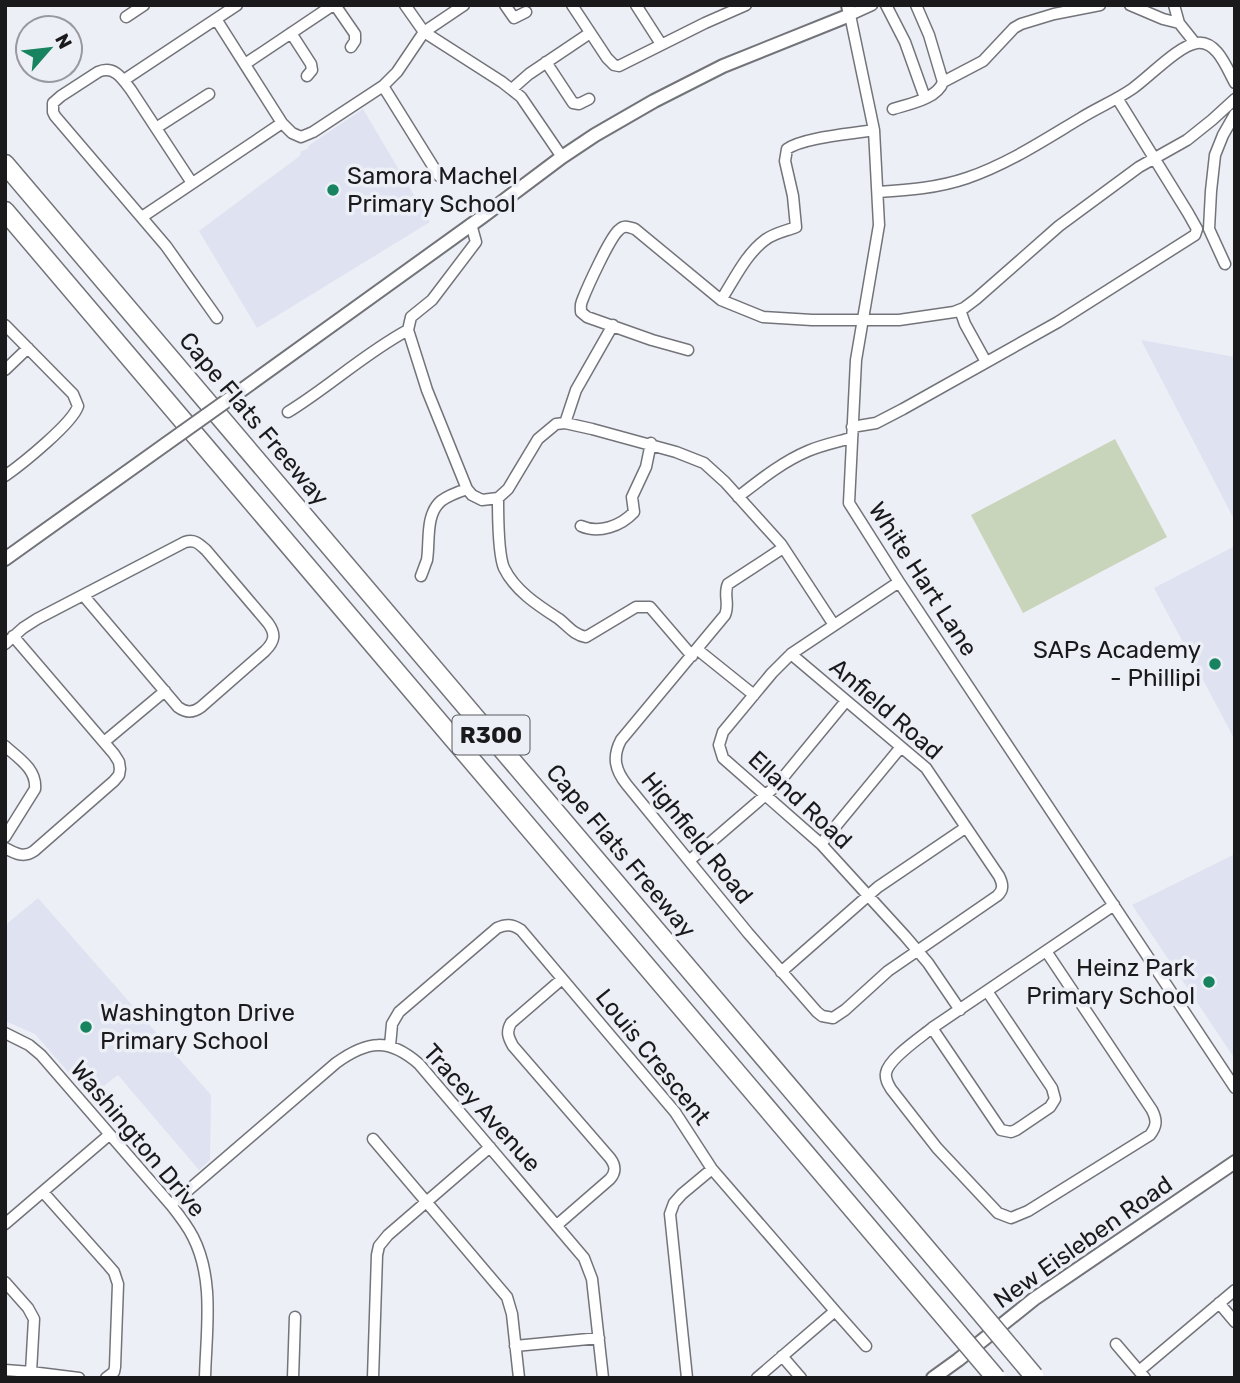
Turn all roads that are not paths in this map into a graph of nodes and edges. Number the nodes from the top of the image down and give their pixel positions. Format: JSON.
{"nodes":[{"id":1,"x":144,"y":5,"type":"edge"},
{"id":2,"x":237,"y":5,"type":"edge"},
{"id":3,"x":334,"y":5,"type":"edge"},
{"id":4,"x":405,"y":5,"type":"edge"},
{"id":5,"x":464,"y":5,"type":"edge"},
{"id":6,"x":505,"y":5,"type":"edge"},
{"id":7,"x":572,"y":5,"type":"edge"},
{"id":8,"x":636,"y":5,"type":"edge"},
{"id":9,"x":746,"y":5,"type":"edge"},
{"id":10,"x":872,"y":5,"type":"edge"},
{"id":11,"x":886,"y":5,"type":"edge"},
{"id":12,"x":916,"y":5,"type":"edge"},
{"id":13,"x":1100,"y":5,"type":"edge"},
{"id":14,"x":1130,"y":5,"type":"edge"},
{"id":15,"x":1174,"y":5,"type":"edge"},
{"id":16,"x":849,"y":10,"type":"edge"},
{"id":17,"x":526,"y":12,"type":"dead end"},
{"id":18,"x":126,"y":17,"type":"dead end"},
{"id":19,"x":216,"y":19,"type":"junction"},
{"id":20,"x":1179,"y":23,"type":"junction"},
{"id":21,"x":424,"y":32,"type":"junction"},
{"id":22,"x":291,"y":33,"type":"junction"},
{"id":23,"x":590,"y":33,"type":"junction"},
{"id":24,"x":1195,"y":43,"type":"junction"},
{"id":25,"x":661,"y":44,"type":"junction"},
{"id":26,"x":351,"y":47,"type":"dead end"},
{"id":27,"x":546,"y":62,"type":"junction"},
{"id":28,"x":244,"y":64,"type":"junction"},
{"id":29,"x":307,"y":76,"type":"dead end"},
{"id":30,"x":124,"y":80,"type":"junction"},
{"id":31,"x":943,"y":82,"type":"junction"},
{"id":32,"x":1235,"y":83,"type":"edge"},
{"id":33,"x":383,"y":86,"type":"junction"},
{"id":34,"x":512,"y":89,"type":"junction"},
{"id":35,"x":209,"y":94,"type":"dead end"},
{"id":36,"x":925,"y":98,"type":"junction"},
{"id":37,"x":1117,"y":98,"type":"junction"},
{"id":38,"x":589,"y":99,"type":"dead end"},
{"id":39,"x":1235,"y":99,"type":"edge"},
{"id":40,"x":893,"y":109,"type":"dead end"},
{"id":41,"x":1235,"y":114,"type":"edge"},
{"id":42,"x":282,"y":123,"type":"junction"},
{"id":43,"x":156,"y":128,"type":"junction"},
{"id":44,"x":874,"y":130,"type":"junction"},
{"id":45,"x":562,"y":157,"type":"junction"},
{"id":46,"x":1154,"y":157,"type":"junction"},
{"id":47,"x":5,"y":164,"type":"edge"},
{"id":48,"x":439,"y":176,"type":"dead end"},
{"id":49,"x":191,"y":183,"type":"junction"},
{"id":50,"x":878,"y":192,"type":"junction"},
{"id":51,"x":5,"y":211,"type":"edge"},
{"id":52,"x":142,"y":217,"type":"junction"},
{"id":53,"x":471,"y":224,"type":"junction"},
{"id":54,"x":1210,"y":231,"type":"junction"},
{"id":55,"x":1195,"y":235,"type":"junction"},
{"id":56,"x":1225,"y":264,"type":"dead end"},
{"id":57,"x":721,"y":300,"type":"junction"},
{"id":58,"x":960,"y":310,"type":"junction"},
{"id":59,"x":217,"y":318,"type":"dead end"},
{"id":60,"x":863,"y":320,"type":"junction"},
{"id":61,"x":5,"y":325,"type":"edge"},
{"id":62,"x":613,"y":325,"type":"junction"},
{"id":63,"x":408,"y":330,"type":"junction"},
{"id":64,"x":28,"y":348,"type":"junction"},
{"id":65,"x":688,"y":350,"type":"dead end"},
{"id":66,"x":986,"y":362,"type":"junction"},
{"id":67,"x":5,"y":370,"type":"edge"},
{"id":68,"x":288,"y":412,"type":"dead end"},
{"id":69,"x":565,"y":423,"type":"junction"},
{"id":70,"x":851,"y":433,"type":"junction"},
{"id":71,"x":650,"y":443,"type":"junction"},
{"id":72,"x":5,"y":476,"type":"edge"},
{"id":73,"x":467,"y":489,"type":"junction"},
{"id":74,"x":498,"y":498,"type":"junction"},
{"id":75,"x":738,"y":498,"type":"junction"},
{"id":76,"x":581,"y":526,"type":"dead end"},
{"id":77,"x":785,"y":550,"type":"junction"},
{"id":78,"x":5,"y":559,"type":"edge"},
{"id":79,"x":421,"y":576,"type":"dead end"},
{"id":80,"x":899,"y":582,"type":"junction"},
{"id":81,"x":83,"y":595,"type":"junction"},
{"id":82,"x":834,"y":625,"type":"junction"},
{"id":83,"x":9,"y":640,"type":"edge"},
{"id":84,"x":695,"y":653,"type":"junction"},
{"id":85,"x":791,"y":654,"type":"junction"},
{"id":86,"x":165,"y":691,"type":"junction"},
{"id":87,"x":754,"y":695,"type":"junction"},
{"id":88,"x":846,"y":701,"type":"junction"},
{"id":89,"x":104,"y":742,"type":"junction"},
{"id":90,"x":5,"y":746,"type":"edge"},
{"id":91,"x":901,"y":747,"type":"junction"},
{"id":92,"x":767,"y":796,"type":"junction"},
{"id":93,"x":965,"y":828,"type":"junction"},
{"id":94,"x":5,"y":837,"type":"edge"},
{"id":95,"x":821,"y":844,"type":"junction"},
{"id":96,"x":5,"y":848,"type":"edge"},
{"id":97,"x":690,"y":860,"type":"junction"},
{"id":98,"x":867,"y":895,"type":"junction"},
{"id":99,"x":1114,"y":905,"type":"junction"},
{"id":100,"x":918,"y":951,"type":"junction"},
{"id":101,"x":1046,"y":951,"type":"junction"},
{"id":102,"x":781,"y":972,"type":"junction"},
{"id":103,"x":562,"y":979,"type":"junction"},
{"id":104,"x":987,"y":991,"type":"junction"},
{"id":105,"x":960,"y":1010,"type":"junction"},
{"id":106,"x":932,"y":1028,"type":"junction"},
{"id":107,"x":5,"y":1033,"type":"edge"},
{"id":108,"x":390,"y":1046,"type":"junction"},
{"id":109,"x":1235,"y":1088,"type":"edge"},
{"id":110,"x":108,"y":1135,"type":"junction"},
{"id":111,"x":373,"y":1139,"type":"dead end"},
{"id":112,"x":490,"y":1147,"type":"junction"},
{"id":113,"x":1235,"y":1162,"type":"edge"},
{"id":114,"x":712,"y":1169,"type":"junction"},
{"id":115,"x":43,"y":1192,"type":"junction"},
{"id":116,"x":427,"y":1202,"type":"junction"},
{"id":117,"x":171,"y":1205,"type":"junction"},
{"id":118,"x":5,"y":1224,"type":"edge"},
{"id":119,"x":557,"y":1225,"type":"junction"},
{"id":120,"x":5,"y":1282,"type":"edge"},
{"id":121,"x":1235,"y":1290,"type":"edge"},
{"id":122,"x":1219,"y":1303,"type":"junction"},
{"id":123,"x":835,"y":1311,"type":"junction"},
{"id":124,"x":295,"y":1317,"type":"dead end"},
{"id":125,"x":1235,"y":1322,"type":"edge"},
{"id":126,"x":599,"y":1338,"type":"junction"},
{"id":127,"x":1116,"y":1344,"type":"dead end"},
{"id":128,"x":515,"y":1346,"type":"junction"},
{"id":129,"x":866,"y":1346,"type":"dead end"},
{"id":130,"x":782,"y":1356,"type":"junction"},
{"id":131,"x":958,"y":1360,"type":"junction"},
{"id":132,"x":5,"y":1370,"type":"edge"},
{"id":133,"x":31,"y":1373,"type":"junction"},
{"id":134,"x":1142,"y":1374,"type":"edge"},
{"id":135,"x":1035,"y":1377,"type":"edge"},
{"id":136,"x":79,"y":1378,"type":"edge"},
{"id":137,"x":106,"y":1378,"type":"edge"},
{"id":138,"x":205,"y":1378,"type":"edge"},
{"id":139,"x":293,"y":1378,"type":"edge"},
{"id":140,"x":373,"y":1378,"type":"edge"},
{"id":141,"x":519,"y":1378,"type":"edge"},
{"id":142,"x":603,"y":1378,"type":"edge"},
{"id":143,"x":687,"y":1378,"type":"edge"},
{"id":144,"x":757,"y":1378,"type":"edge"},
{"id":145,"x":801,"y":1378,"type":"edge"},
{"id":146,"x":933,"y":1378,"type":"edge"},
{"id":147,"x":943,"y":1378,"type":"edge"},
{"id":148,"x":996,"y":1378,"type":"edge"}],
"edges":[{"from":1,"to":18,"type":"street"},
{"from":2,"to":19,"type":"street"},
{"from":3,"to":22,"type":"street"},
{"from":3,"to":26,"type":"street"},
{"from":4,"to":21,"type":"street"},
{"from":5,"to":21,"type":"street"},
{"from":6,"to":17,"type":"street"},
{"from":7,"to":23,"type":"street"},
{"from":8,"to":25,"type":"street"},
{"from":9,"to":25,"type":"street"},
{"from":10,"to":16,"type":"street"},
{"from":11,"to":36,"type":"street"},
{"from":12,"to":31,"type":"street"},
{"from":13,"to":31,"type":"street"},
{"from":14,"to":20,"type":"street"},
{"from":15,"to":20,"type":"street"},
{"from":16,"to":44,"type":"street","name":"White Hart Lane"},
{"from":16,"to":45,"type":"street"},
{"from":19,"to":28,"type":"street"},
{"from":19,"to":30,"type":"street"},
{"from":20,"to":24,"type":"street"},
{"from":21,"to":33,"type":"street"},
{"from":21,"to":34,"type":"street"},
{"from":22,"to":28,"type":"street"},
{"from":22,"to":29,"type":"street"},
{"from":23,"to":25,"type":"street"},
{"from":23,"to":27,"type":"street"},
{"from":24,"to":32,"type":"street"},
{"from":24,"to":37,"type":"street"},
{"from":27,"to":34,"type":"street"},
{"from":27,"to":38,"type":"street"},
{"from":28,"to":42,"type":"street"},
{"from":30,"to":43,"type":"street"},
{"from":30,"to":52,"type":"street"},
{"from":31,"to":36,"type":"street"},
{"from":33,"to":42,"type":"street"},
{"from":33,"to":48,"type":"street"},
{"from":34,"to":45,"type":"street"},
{"from":35,"to":43,"type":"street"},
{"from":36,"to":40,"type":"street"},
{"from":37,"to":46,"type":"street"},
{"from":37,"to":50,"type":"street"},
{"from":39,"to":46,"type":"street"},
{"from":41,"to":54,"type":"street"},
{"from":42,"to":49,"type":"street"},
{"from":43,"to":49,"type":"street"},
{"from":44,"to":50,"type":"street","name":"White Hart Lane"},
{"from":44,"to":57,"type":"street"},
{"from":45,"to":53,"type":"street"},
{"from":46,"to":55,"type":"street"},
{"from":46,"to":58,"type":"street"},
{"from":47,"to":135,"type":"highway","name":"Cape Flats Freeway","number":"R300","bridge":true},
{"from":49,"to":52,"type":"street"},
{"from":50,"to":60,"type":"street","name":"White Hart Lane"},
{"from":51,"to":148,"type":"highway","number":"R300","bridge":true},
{"from":52,"to":59,"type":"street"},
{"from":53,"to":63,"type":"street"},
{"from":53,"to":78,"type":"street","bridge":true},
{"from":54,"to":55,"type":"street"},
{"from":54,"to":56,"type":"street"},
{"from":55,"to":66,"type":"street"},
{"from":57,"to":60,"type":"street"},
{"from":57,"to":62,"type":"street"},
{"from":58,"to":60,"type":"street"},
{"from":58,"to":66,"type":"street"},
{"from":60,"to":70,"type":"street","name":"White Hart Lane"},
{"from":61,"to":64,"type":"street"},
{"from":62,"to":65,"type":"street"},
{"from":62,"to":69,"type":"street"},
{"from":63,"to":68,"type":"street"},
{"from":63,"to":73,"type":"street"},
{"from":64,"to":67,"type":"street"},
{"from":64,"to":72,"type":"street"},
{"from":66,"to":70,"type":"street"},
{"from":69,"to":71,"type":"street"},
{"from":69,"to":74,"type":"street"},
{"from":70,"to":75,"type":"street"},
{"from":70,"to":80,"type":"street","name":"White Hart Lane"},
{"from":71,"to":75,"type":"street"},
{"from":71,"to":76,"type":"street"},
{"from":73,"to":74,"type":"street"},
{"from":73,"to":79,"type":"street"},
{"from":74,"to":84,"type":"street"},
{"from":75,"to":77,"type":"street"},
{"from":77,"to":82,"type":"street"},
{"from":77,"to":84,"type":"street","name":"Highfield Road"},
{"from":80,"to":82,"type":"street","name":"Elland Road"},
{"from":80,"to":99,"type":"street","name":"White Hart Lane"},
{"from":81,"to":83,"type":"street"},
{"from":81,"to":86,"type":"street"},
{"from":81,"to":86,"type":"street"},
{"from":82,"to":85,"type":"street","name":"Elland Road"},
{"from":83,"to":89,"type":"street"},
{"from":84,"to":87,"type":"street"},
{"from":84,"to":97,"type":"street","name":"Highfield Road"},
{"from":85,"to":87,"type":"street","name":"Elland Road"},
{"from":85,"to":88,"type":"street","name":"Anfield Road"},
{"from":86,"to":89,"type":"street"},
{"from":87,"to":92,"type":"street","name":"Elland Road"},
{"from":88,"to":91,"type":"street","name":"Anfield Road"},
{"from":88,"to":92,"type":"street"},
{"from":89,"to":96,"type":"street"},
{"from":90,"to":94,"type":"street"},
{"from":91,"to":93,"type":"street","name":"Anfield Road"},
{"from":91,"to":95,"type":"street"},
{"from":92,"to":95,"type":"street","name":"Elland Road"},
{"from":92,"to":97,"type":"street"},
{"from":93,"to":98,"type":"street"},
{"from":93,"to":100,"type":"street","name":"Anfield Road"},
{"from":95,"to":98,"type":"street","name":"Elland Road"},
{"from":97,"to":102,"type":"street","name":"Highfield Road"},
{"from":98,"to":100,"type":"street","name":"Elland Road"},
{"from":98,"to":102,"type":"street"},
{"from":99,"to":101,"type":"street"},
{"from":99,"to":109,"type":"street","name":"White Hart Lane"},
{"from":100,"to":102,"type":"street","name":"Highfield Road"},
{"from":100,"to":105,"type":"street","name":"Elland Road"},
{"from":101,"to":104,"type":"street"},
{"from":101,"to":106,"type":"street"},
{"from":103,"to":108,"type":"street","name":"Louis Crescent"},
{"from":103,"to":114,"type":"street","name":"Louis Crescent"},
{"from":103,"to":119,"type":"street"},
{"from":104,"to":105,"type":"street"},
{"from":104,"to":106,"type":"street"},
{"from":105,"to":106,"type":"street"},
{"from":107,"to":110,"type":"street","name":"Washington Drive"},
{"from":108,"to":112,"type":"street","name":"Tracey Avenue"},
{"from":108,"to":117,"type":"street","name":"Tracey Avenue"},
{"from":110,"to":115,"type":"street"},
{"from":110,"to":117,"type":"street","name":"Washington Drive"},
{"from":111,"to":116,"type":"street"},
{"from":112,"to":116,"type":"street"},
{"from":112,"to":119,"type":"street","name":"Tracey Avenue"},
{"from":113,"to":131,"type":"street","name":"New Eisleben Road"},
{"from":114,"to":123,"type":"street","name":"Louis Crescent"},
{"from":114,"to":143,"type":"street"},
{"from":115,"to":118,"type":"street"},
{"from":115,"to":137,"type":"street"},
{"from":116,"to":128,"type":"street"},
{"from":116,"to":140,"type":"street"},
{"from":117,"to":138,"type":"street","name":"Washington Drive"},
{"from":119,"to":126,"type":"street","name":"Tracey Avenue"},
{"from":120,"to":133,"type":"street"},
{"from":121,"to":122,"type":"street"},
{"from":122,"to":125,"type":"street"},
{"from":122,"to":134,"type":"street"},
{"from":123,"to":129,"type":"street","name":"Louis Crescent"},
{"from":123,"to":130,"type":"street"},
{"from":124,"to":139,"type":"street"},
{"from":126,"to":128,"type":"street"},
{"from":126,"to":142,"type":"street","name":"Tracey Avenue"},
{"from":127,"to":134,"type":"street"},
{"from":128,"to":141,"type":"street"},
{"from":130,"to":144,"type":"street"},
{"from":130,"to":145,"type":"street"},
{"from":131,"to":146,"type":"street","name":"New Eisleben Road"},
{"from":131,"to":147,"type":"street","name":"New Eisleben Road"},
{"from":132,"to":133,"type":"street"},
{"from":133,"to":136,"type":"street"}]}
